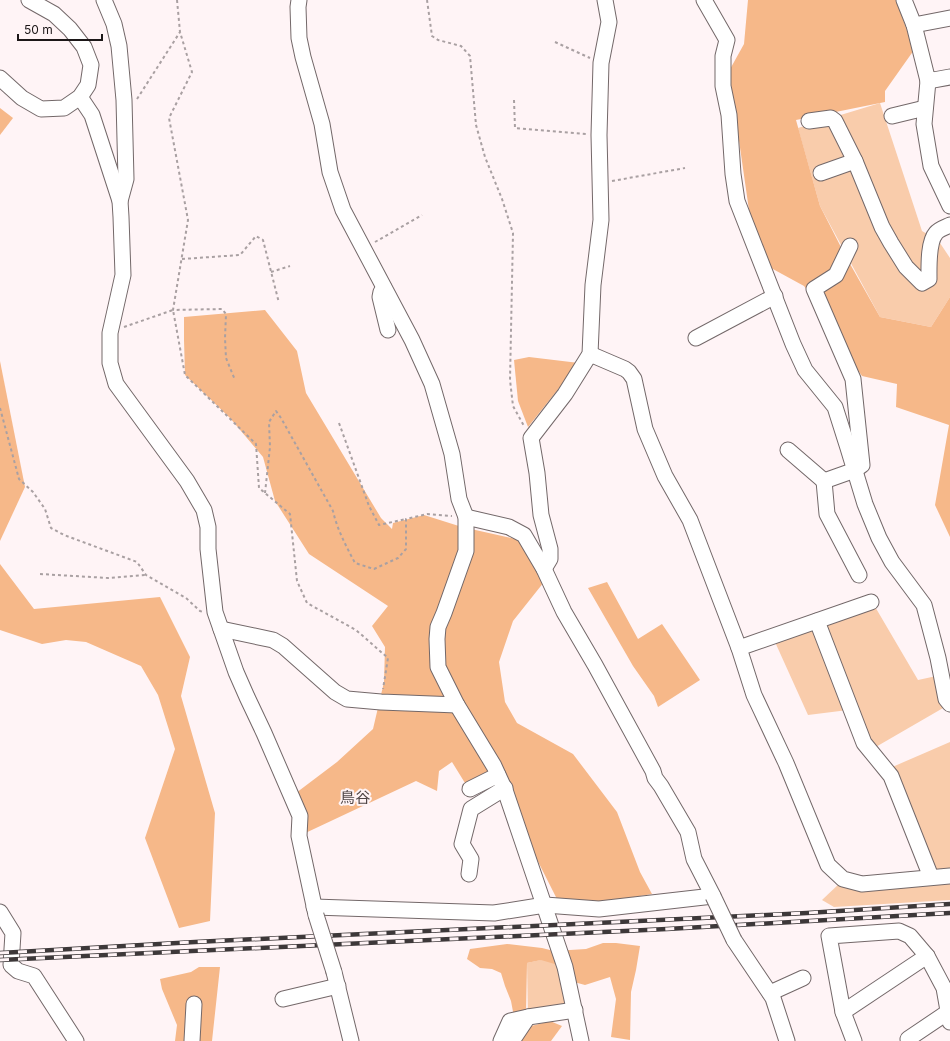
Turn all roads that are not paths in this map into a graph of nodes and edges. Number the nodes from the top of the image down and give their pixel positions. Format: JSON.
{"nodes":[{"id":1,"x":29,"y":0,"type":"edge"},
{"id":2,"x":104,"y":0,"type":"edge"},
{"id":3,"x":299,"y":0,"type":"edge"},
{"id":4,"x":605,"y":0,"type":"edge"},
{"id":5,"x":704,"y":0,"type":"edge"},
{"id":6,"x":904,"y":0,"type":"edge"},
{"id":7,"x":950,"y":18,"type":"edge"},
{"id":8,"x":914,"y":25,"type":"junction"},
{"id":9,"x":950,"y":77,"type":"edge"},
{"id":10,"x":0,"y":78,"type":"edge"},
{"id":11,"x":928,"y":80,"type":"junction"},
{"id":12,"x":80,"y":97,"type":"junction"},
{"id":13,"x":925,"y":108,"type":"junction"},
{"id":14,"x":892,"y":116,"type":"dead end"},
{"id":15,"x":809,"y":120,"type":"dead end"},
{"id":16,"x":855,"y":161,"type":"junction"},
{"id":17,"x":820,"y":173,"type":"dead end"},
{"id":18,"x":120,"y":201,"type":"junction"},
{"id":19,"x":950,"y":206,"type":"edge"},
{"id":20,"x":950,"y":226,"type":"edge"},
{"id":21,"x":850,"y":246,"type":"dead end"},
{"id":22,"x":384,"y":288,"type":"junction"},
{"id":23,"x":775,"y":296,"type":"junction"},
{"id":24,"x":388,"y":330,"type":"dead end"},
{"id":25,"x":696,"y":338,"type":"dead end"},
{"id":26,"x":590,"y":354,"type":"junction"},
{"id":27,"x":788,"y":450,"type":"dead end"},
{"id":28,"x":855,"y":470,"type":"junction"},
{"id":29,"x":824,"y":481,"type":"junction"},
{"id":30,"x":466,"y":516,"type":"junction"},
{"id":31,"x":544,"y":568,"type":"junction"},
{"id":32,"x":859,"y":575,"type":"dead end"},
{"id":33,"x":870,"y":602,"type":"dead end"},
{"id":34,"x":817,"y":621,"type":"junction"},
{"id":35,"x":219,"y":622,"type":"junction"},
{"id":36,"x":739,"y":648,"type":"junction"},
{"id":37,"x":950,"y":704,"type":"edge"},
{"id":38,"x":457,"y":705,"type":"junction"},
{"id":39,"x":501,"y":782,"type":"junction"},
{"id":40,"x":470,"y":789,"type":"dead end"},
{"id":41,"x":469,"y":874,"type":"dead end"},
{"id":42,"x":950,"y":876,"type":"edge"},
{"id":43,"x":931,"y":877,"type":"junction"},
{"id":44,"x":713,"y":896,"type":"junction"},
{"id":45,"x":544,"y":905,"type":"junction"},
{"id":46,"x":315,"y":911,"type":"junction"},
{"id":47,"x":0,"y":912,"type":"edge"},
{"id":48,"x":6,"y":936,"type":"edge"},
{"id":49,"x":927,"y":956,"type":"junction"},
{"id":50,"x":803,"y":978,"type":"dead end"},
{"id":51,"x":336,"y":979,"type":"junction"},
{"id":52,"x":770,"y":993,"type":"junction"},
{"id":53,"x":283,"y":999,"type":"dead end"},
{"id":54,"x":194,"y":1004,"type":"dead end"},
{"id":55,"x":575,"y":1010,"type":"junction"},
{"id":56,"x":843,"y":1012,"type":"junction"},
{"id":57,"x":949,"y":1017,"type":"edge"},
{"id":58,"x":528,"y":1018,"type":"junction"},
{"id":59,"x":908,"y":1039,"type":"dead end"},
{"id":60,"x":76,"y":1041,"type":"edge"},
{"id":61,"x":192,"y":1041,"type":"edge"},
{"id":62,"x":351,"y":1041,"type":"edge"},
{"id":63,"x":500,"y":1041,"type":"edge"},
{"id":64,"x":512,"y":1041,"type":"edge"},
{"id":65,"x":581,"y":1041,"type":"edge"},
{"id":66,"x":787,"y":1041,"type":"edge"},
{"id":67,"x":854,"y":1041,"type":"edge"}],
"edges":[{"from":1,"to":12,"type":"street"},
{"from":2,"to":18,"type":"street"},
{"from":3,"to":22,"type":"street"},
{"from":4,"to":26,"type":"street"},
{"from":5,"to":23,"type":"street"},
{"from":6,"to":8,"type":"street"},
{"from":7,"to":8,"type":"street"},
{"from":8,"to":11,"type":"street"},
{"from":9,"to":11,"type":"street"},
{"from":10,"to":12,"type":"street"},
{"from":11,"to":13,"type":"street"},
{"from":12,"to":18,"type":"street"},
{"from":13,"to":14,"type":"street"},
{"from":13,"to":19,"type":"street"},
{"from":15,"to":16,"type":"street"},
{"from":16,"to":17,"type":"street"},
{"from":16,"to":20,"type":"street"},
{"from":18,"to":35,"type":"street"},
{"from":21,"to":28,"type":"street"},
{"from":22,"to":24,"type":"street"},
{"from":22,"to":30,"type":"street"},
{"from":23,"to":25,"type":"street"},
{"from":23,"to":28,"type":"street"},
{"from":26,"to":31,"type":"street"},
{"from":26,"to":36,"type":"street"},
{"from":27,"to":29,"type":"street"},
{"from":28,"to":29,"type":"street"},
{"from":28,"to":37,"type":"street"},
{"from":29,"to":32,"type":"street"},
{"from":30,"to":31,"type":"street"},
{"from":30,"to":38,"type":"street"},
{"from":31,"to":44,"type":"street"},
{"from":33,"to":34,"type":"street"},
{"from":34,"to":36,"type":"street"},
{"from":34,"to":43,"type":"street"},
{"from":35,"to":38,"type":"street"},
{"from":35,"to":46,"type":"street"},
{"from":36,"to":43,"type":"street"},
{"from":38,"to":39,"type":"street"},
{"from":39,"to":40,"type":"street"},
{"from":39,"to":41,"type":"street"},
{"from":39,"to":45,"type":"street"},
{"from":42,"to":43,"type":"street"},
{"from":44,"to":45,"type":"street"},
{"from":44,"to":52,"type":"street","bridge":true},
{"from":45,"to":46,"type":"street"},
{"from":45,"to":55,"type":"street"},
{"from":46,"to":51,"type":"street","bridge":true},
{"from":47,"to":48,"type":"street"},
{"from":48,"to":60,"type":"street"},
{"from":49,"to":56,"type":"street"},
{"from":49,"to":56,"type":"street"},
{"from":49,"to":57,"type":"street"},
{"from":50,"to":52,"type":"street"},
{"from":51,"to":53,"type":"street"},
{"from":51,"to":62,"type":"street"},
{"from":52,"to":66,"type":"street"},
{"from":54,"to":61,"type":"street"},
{"from":55,"to":58,"type":"street"},
{"from":55,"to":65,"type":"street"},
{"from":56,"to":67,"type":"street"},
{"from":57,"to":59,"type":"street"},
{"from":58,"to":63,"type":"street"},
{"from":58,"to":64,"type":"street"}]}
